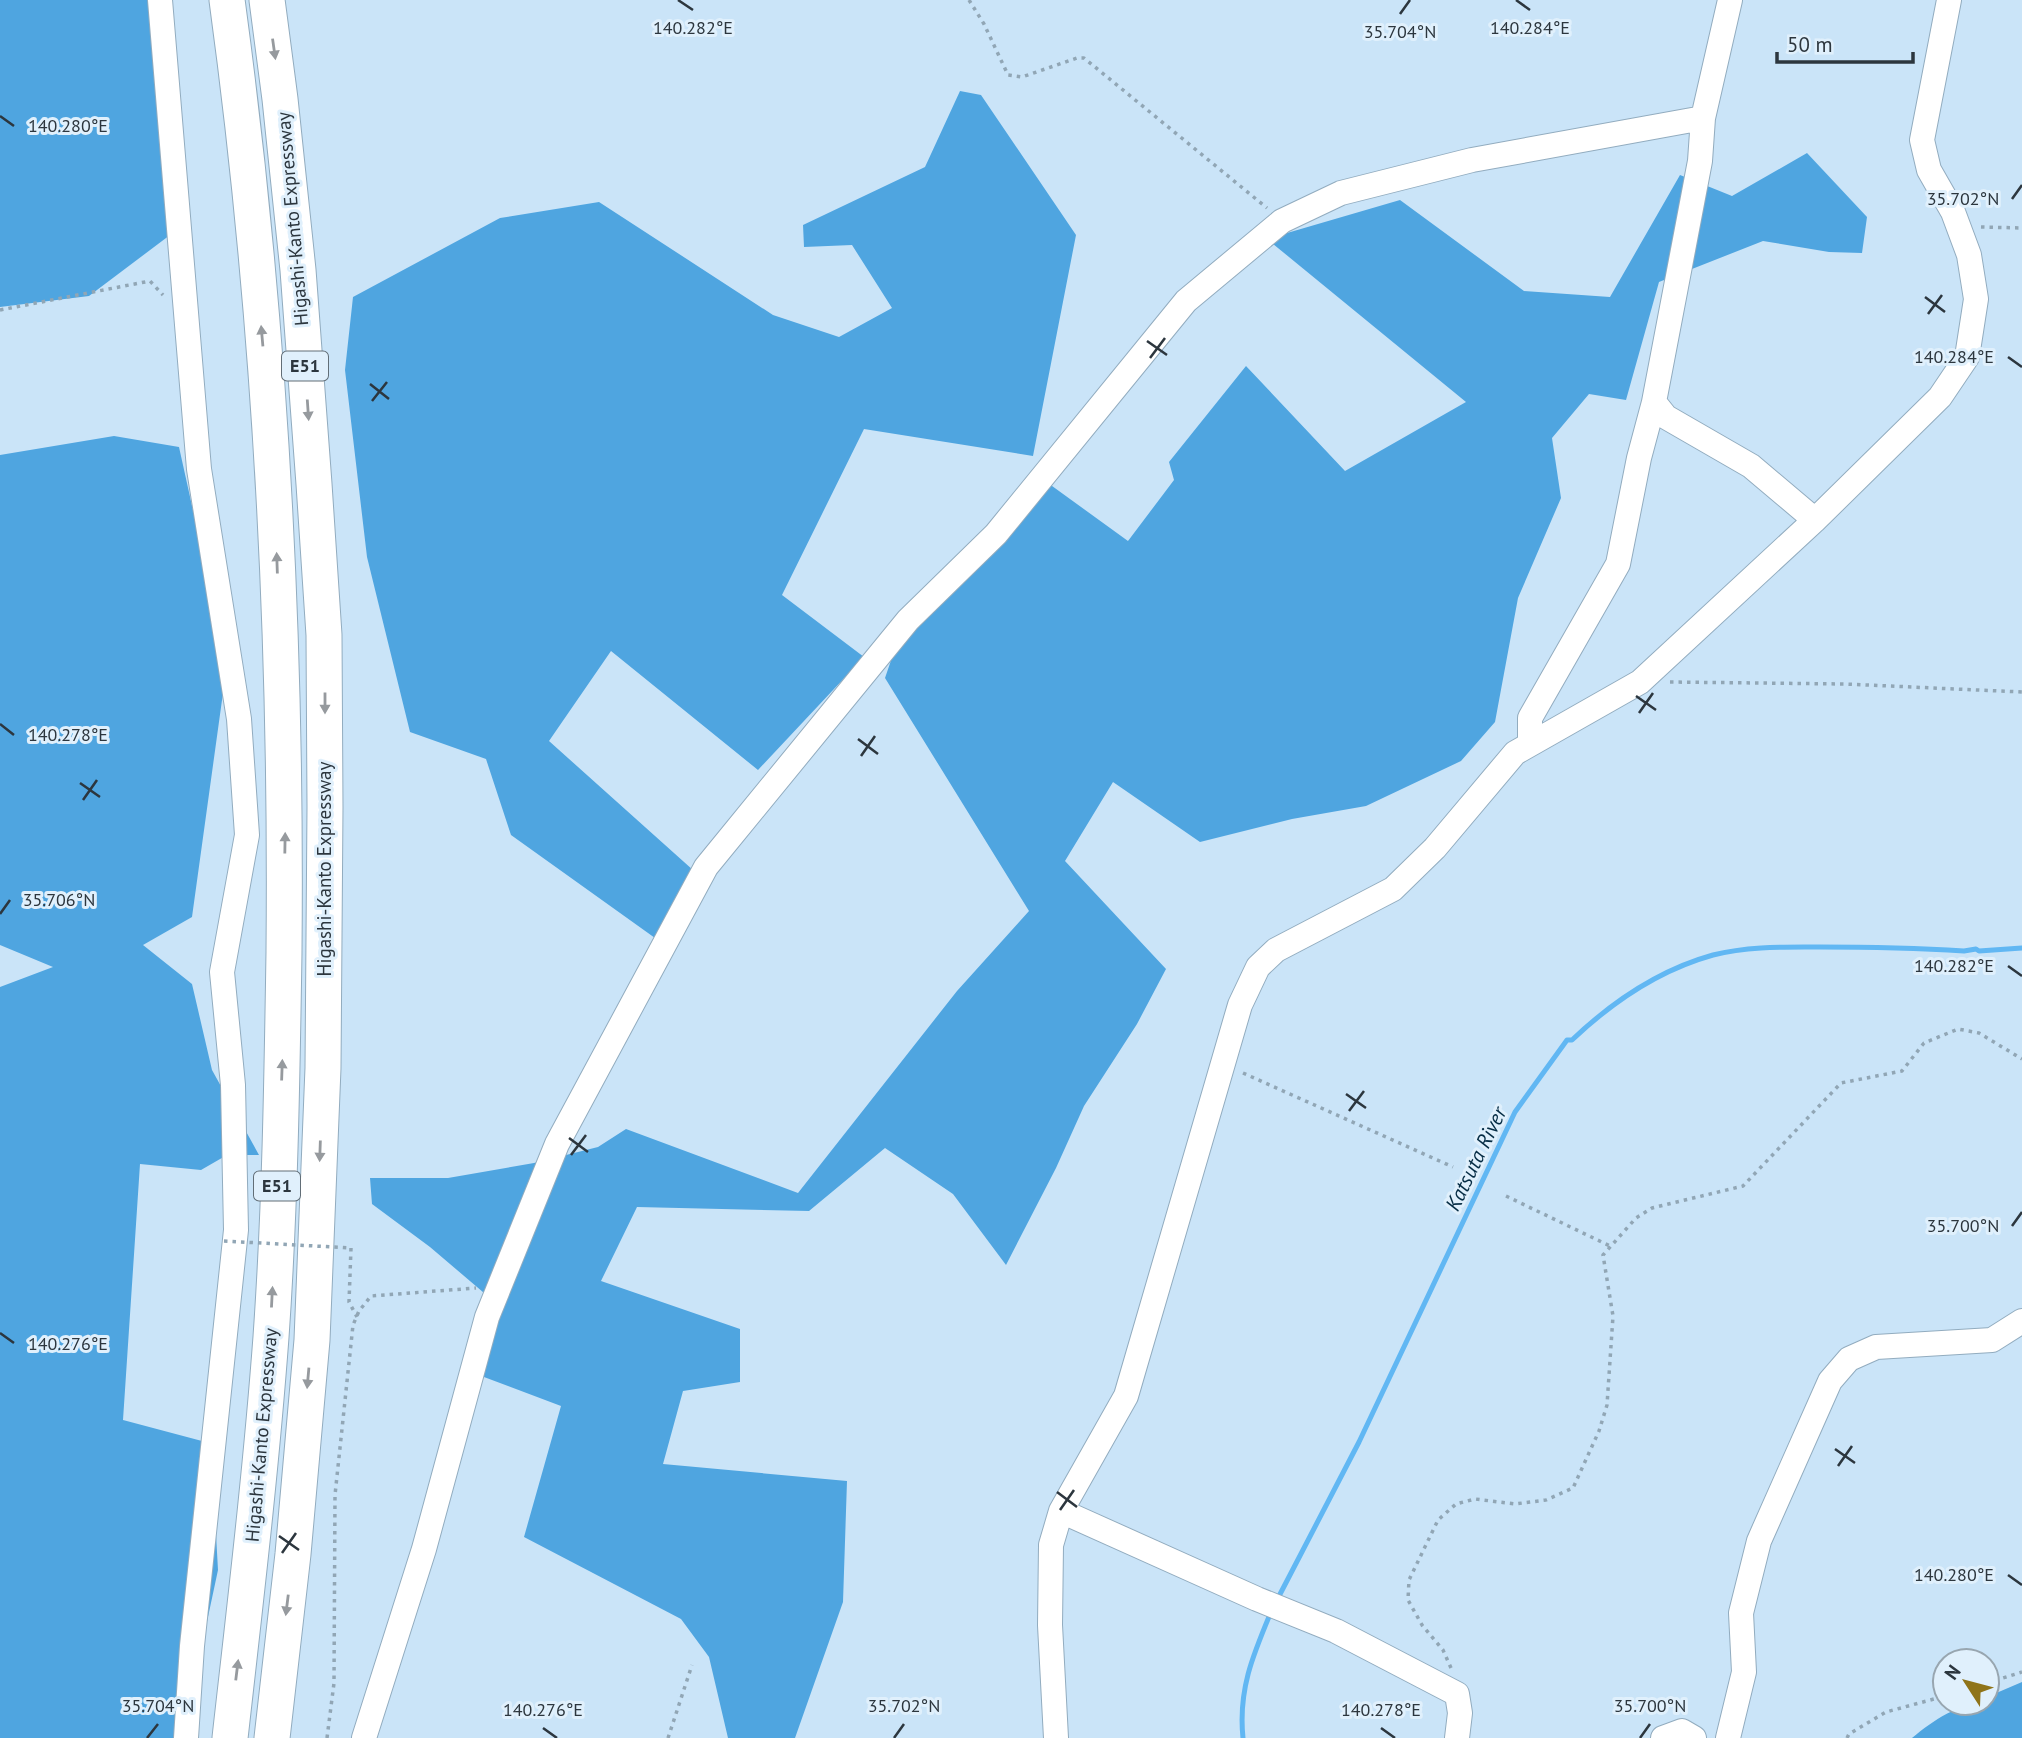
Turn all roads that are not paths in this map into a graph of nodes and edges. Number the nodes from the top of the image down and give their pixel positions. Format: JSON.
{"nodes":[{"id":1,"x":160,"y":0,"type":"edge"},
{"id":2,"x":220,"y":0,"type":"edge"},
{"id":3,"x":227,"y":0,"type":"edge"},
{"id":4,"x":267,"y":0,"type":"edge"},
{"id":5,"x":1730,"y":0,"type":"edge"},
{"id":6,"x":1949,"y":0,"type":"edge"},
{"id":7,"x":234,"y":54,"type":"junction"},
{"id":8,"x":1703,"y":118,"type":"junction"},
{"id":9,"x":1654,"y":402,"type":"junction"},
{"id":10,"x":1815,"y":520,"type":"junction"},
{"id":11,"x":1530,"y":744,"type":"junction"},
{"id":12,"x":2022,"y":1321,"type":"edge"},
{"id":13,"x":1061,"y":1511,"type":"junction"},
{"id":14,"x":186,"y":1738,"type":"edge"},
{"id":15,"x":230,"y":1738,"type":"edge"},
{"id":16,"x":272,"y":1738,"type":"edge"},
{"id":17,"x":364,"y":1738,"type":"edge"},
{"id":18,"x":1056,"y":1738,"type":"edge"},
{"id":19,"x":1457,"y":1738,"type":"edge"},
{"id":20,"x":1662,"y":1738,"type":"edge"},
{"id":21,"x":1694,"y":1738,"type":"edge"},
{"id":22,"x":1728,"y":1738,"type":"edge"}],
"edges":[{"from":1,"to":14,"type":"street"},
{"from":2,"to":7,"type":"highway"},
{"from":3,"to":7,"type":"highway","name":"Higashi-Kanto Expressway","number":"E51"},
{"from":4,"to":16,"type":"highway","name":"Higashi-Kanto Expressway","number":"E51","one_way":true},
{"from":5,"to":8,"type":"street"},
{"from":6,"to":10,"type":"street"},
{"from":15,"to":7,"type":"highway","name":"Higashi-Kanto Expressway","number":"E51","one_way":true},
{"from":8,"to":9,"type":"street"},
{"from":8,"to":17,"type":"street"},
{"from":9,"to":10,"type":"street"},
{"from":9,"to":11,"type":"street"},
{"from":10,"to":11,"type":"street"},
{"from":11,"to":13,"type":"street"},
{"from":12,"to":22,"type":"street"},
{"from":13,"to":18,"type":"street"},
{"from":13,"to":19,"type":"street"},
{"from":20,"to":21,"type":"street"}]}
